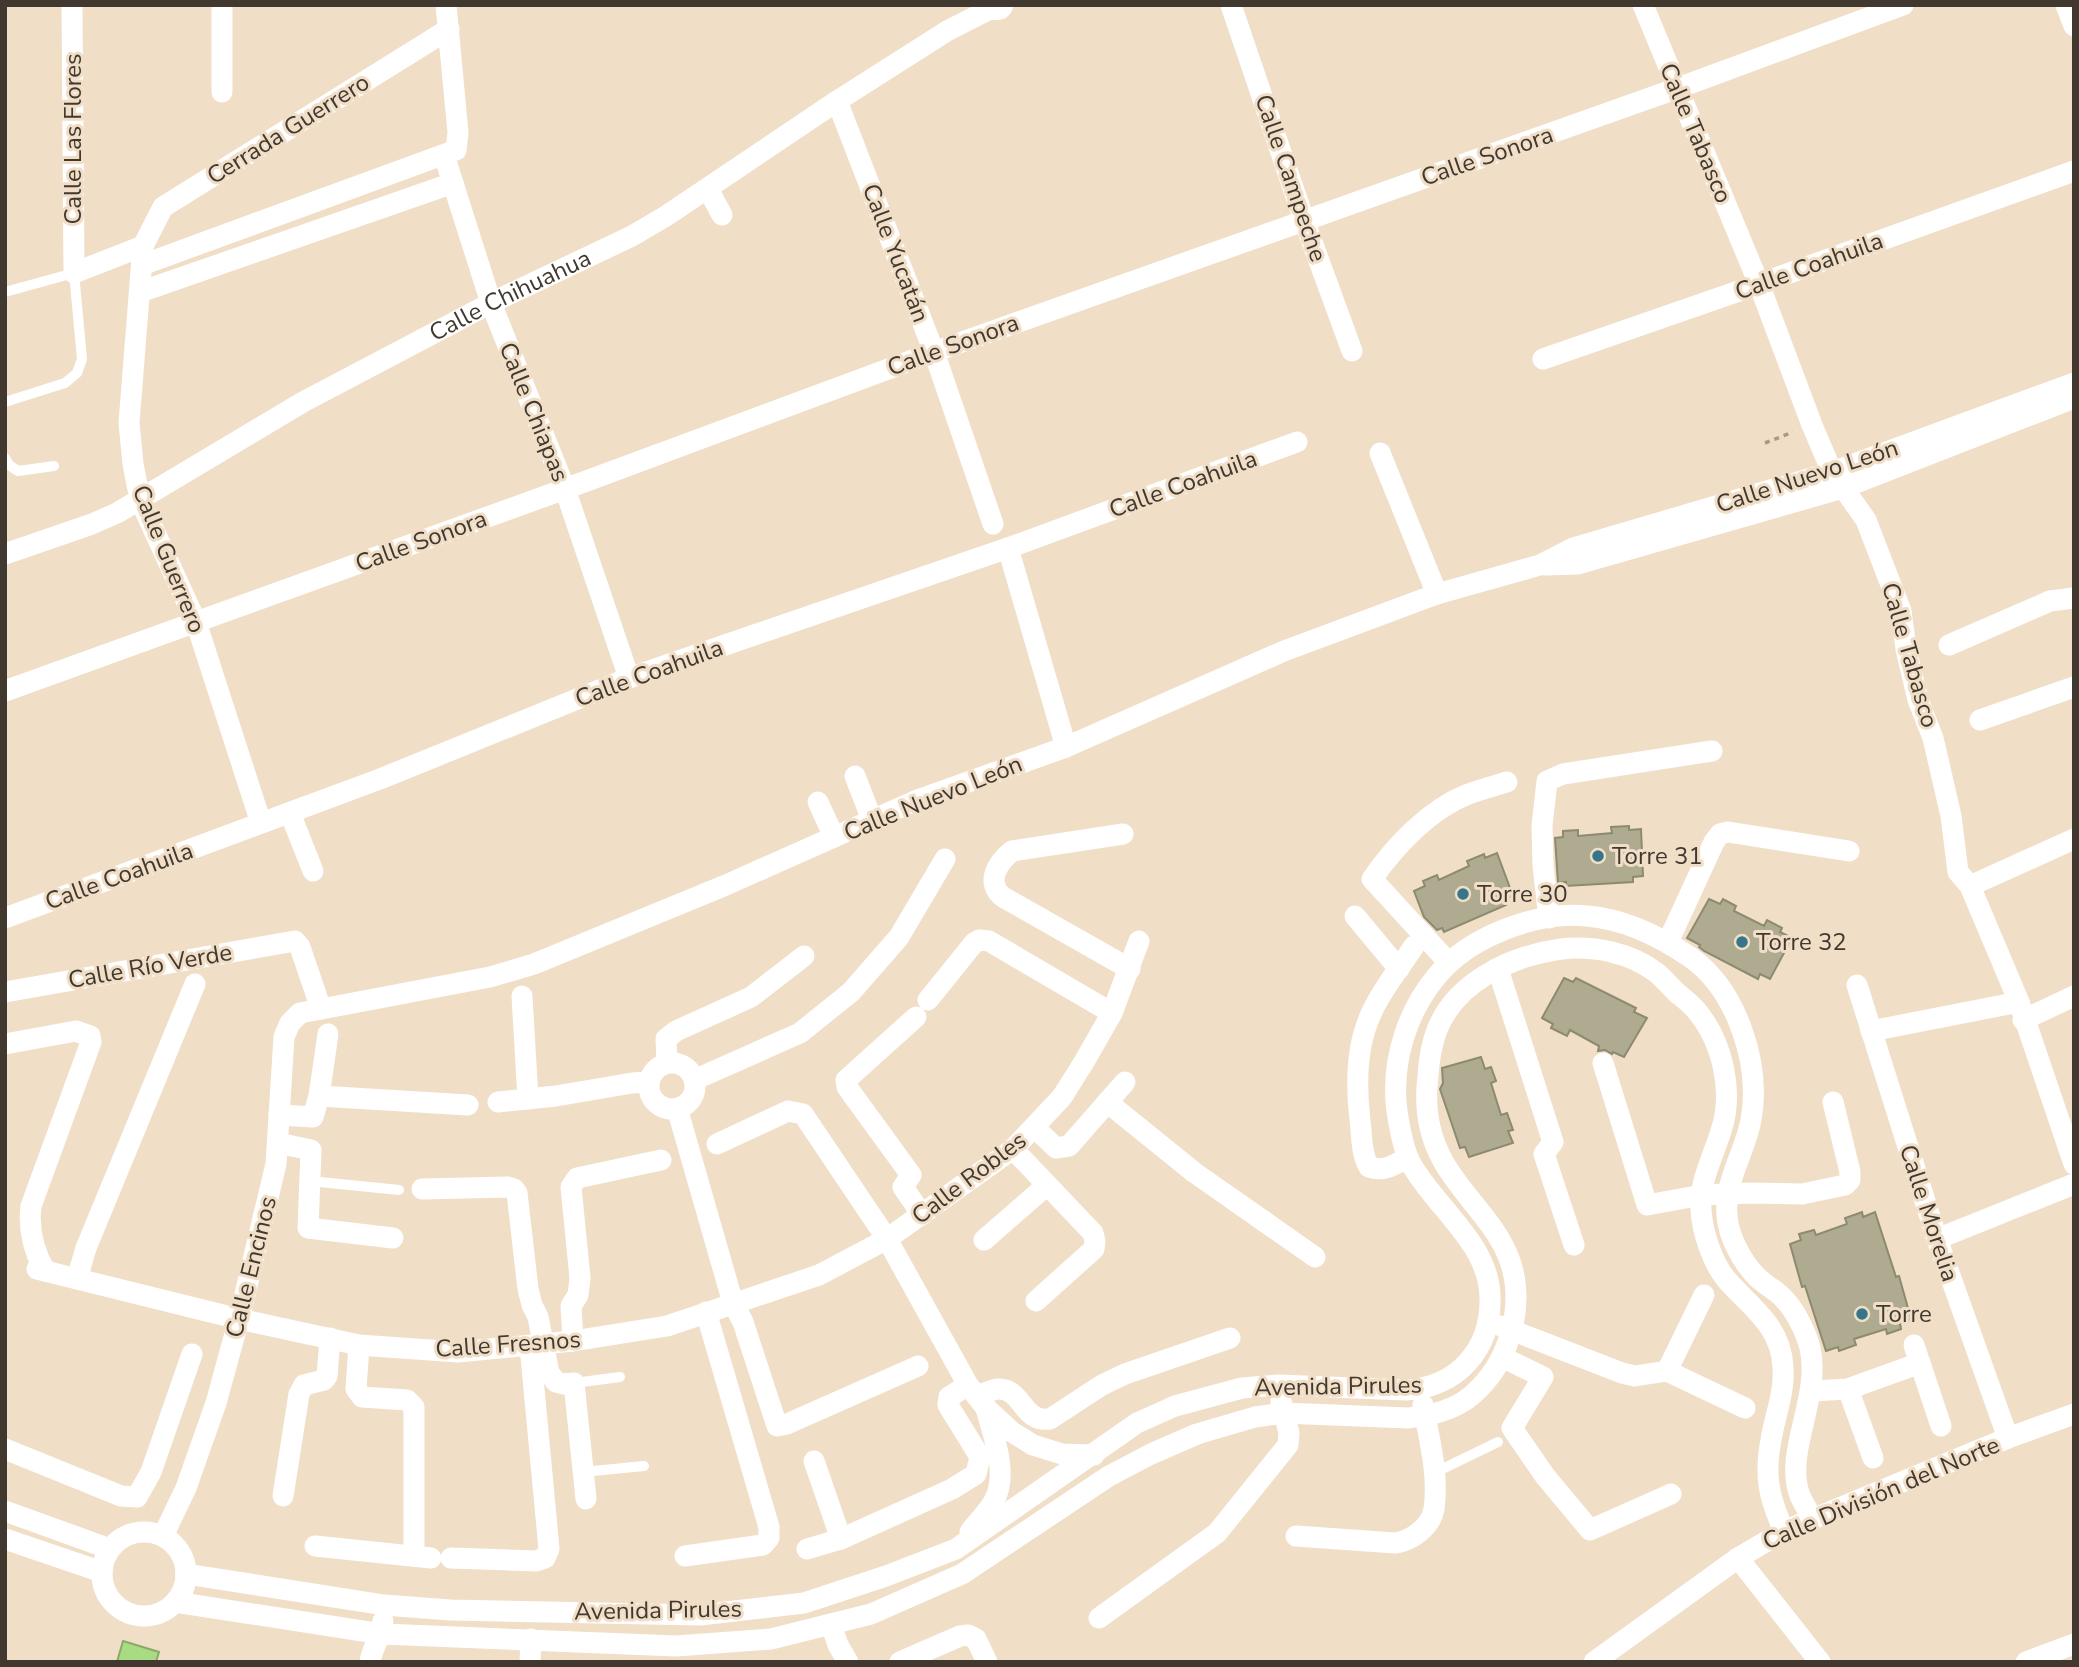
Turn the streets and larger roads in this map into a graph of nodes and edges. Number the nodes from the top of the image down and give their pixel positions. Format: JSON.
{"nodes":[{"id":1,"x":72,"y":5,"type":"edge"},
{"id":2,"x":222,"y":5,"type":"edge"},
{"id":3,"x":446,"y":5,"type":"edge"},
{"id":4,"x":1231,"y":5,"type":"edge"},
{"id":5,"x":1643,"y":5,"type":"edge"},
{"id":6,"x":1903,"y":5,"type":"edge"},
{"id":7,"x":2066,"y":5,"type":"edge"},
{"id":8,"x":995,"y":6,"type":"edge"},
{"id":9,"x":2074,"y":26,"type":"edge"},
{"id":10,"x":449,"y":29,"type":"junction"},
{"id":11,"x":1678,"y":88,"type":"junction"},
{"id":12,"x":222,"y":92,"type":"dead end"},
{"id":13,"x":837,"y":101,"type":"junction"},
{"id":14,"x":444,"y":155,"type":"junction"},
{"id":15,"x":2074,"y":171,"type":"edge"},
{"id":16,"x":453,"y":183,"type":"junction"},
{"id":17,"x":708,"y":189,"type":"junction"},
{"id":18,"x":722,"y":215,"type":"dead end"},
{"id":19,"x":1304,"y":220,"type":"junction"},
{"id":20,"x":142,"y":255,"type":"junction"},
{"id":21,"x":1759,"y":284,"type":"junction"},
{"id":22,"x":140,"y":292,"type":"junction"},
{"id":23,"x":491,"y":303,"type":"junction"},
{"id":24,"x":1352,"y":351,"type":"dead end"},
{"id":25,"x":934,"y":352,"type":"junction"},
{"id":26,"x":1543,"y":359,"type":"dead end"},
{"id":27,"x":2074,"y":383,"type":"edge"},
{"id":28,"x":2074,"y":398,"type":"edge"},
{"id":29,"x":1297,"y":442,"type":"dead end"},
{"id":30,"x":1380,"y":453,"type":"dead end"},
{"id":31,"x":1838,"y":480,"type":"junction"},
{"id":32,"x":565,"y":489,"type":"junction"},
{"id":33,"x":140,"y":500,"type":"junction"},
{"id":34,"x":993,"y":524,"type":"dead end"},
{"id":35,"x":1009,"y":548,"type":"junction"},
{"id":36,"x":5,"y":554,"type":"edge"},
{"id":37,"x":1437,"y":594,"type":"junction"},
{"id":38,"x":2074,"y":598,"type":"edge"},
{"id":39,"x":196,"y":622,"type":"junction"},
{"id":40,"x":1949,"y":645,"type":"dead end"},
{"id":41,"x":629,"y":678,"type":"junction"},
{"id":42,"x":2074,"y":687,"type":"edge"},
{"id":43,"x":5,"y":691,"type":"edge"},
{"id":44,"x":1980,"y":720,"type":"dead end"},
{"id":45,"x":1066,"y":747,"type":"junction"},
{"id":46,"x":1712,"y":751,"type":"dead end"},
{"id":47,"x":855,"y":776,"type":"dead end"},
{"id":48,"x":1507,"y":782,"type":"dead end"},
{"id":49,"x":818,"y":802,"type":"dead end"},
{"id":50,"x":290,"y":813,"type":"junction"},
{"id":51,"x":872,"y":820,"type":"junction"},
{"id":52,"x":261,"y":823,"type":"junction"},
{"id":53,"x":1123,"y":834,"type":"dead end"},
{"id":54,"x":834,"y":837,"type":"junction"},
{"id":55,"x":2074,"y":839,"type":"edge"},
{"id":56,"x":1849,"y":851,"type":"dead end"},
{"id":57,"x":945,"y":859,"type":"dead end"},
{"id":58,"x":313,"y":871,"type":"dead end"},
{"id":59,"x":1970,"y":886,"type":"junction"},
{"id":60,"x":1355,"y":916,"type":"dead end"},
{"id":61,"x":5,"y":918,"type":"edge"},
{"id":62,"x":1549,"y":918,"type":"junction"},
{"id":63,"x":1522,"y":923,"type":"junction"},
{"id":64,"x":1139,"y":941,"type":"dead end"},
{"id":65,"x":1668,"y":942,"type":"junction"},
{"id":66,"x":1414,"y":946,"type":"dead end"},
{"id":67,"x":1530,"y":954,"type":"junction"},
{"id":68,"x":804,"y":956,"type":"dead end"},
{"id":69,"x":1449,"y":963,"type":"junction"},
{"id":70,"x":1130,"y":969,"type":"junction"},
{"id":71,"x":1498,"y":969,"type":"junction"},
{"id":72,"x":1399,"y":970,"type":"junction"},
{"id":73,"x":195,"y":984,"type":"dead end"},
{"id":74,"x":1857,"y":985,"type":"dead end"},
{"id":75,"x":5,"y":992,"type":"edge"},
{"id":76,"x":522,"y":996,"type":"dead end"},
{"id":77,"x":2074,"y":996,"type":"edge"},
{"id":78,"x":321,"y":1009,"type":"junction"},
{"id":79,"x":2021,"y":1011,"type":"junction"},
{"id":80,"x":1112,"y":1013,"type":"junction"},
{"id":81,"x":1871,"y":1031,"type":"junction"},
{"id":82,"x":328,"y":1034,"type":"dead end"},
{"id":83,"x":5,"y":1044,"type":"edge"},
{"id":84,"x":667,"y":1063,"type":"junction"},
{"id":85,"x":1603,"y":1063,"type":"dead end"},
{"id":86,"x":695,"y":1080,"type":"junction"},
{"id":87,"x":649,"y":1082,"type":"junction"},
{"id":88,"x":1125,"y":1082,"type":"dead end"},
{"id":89,"x":319,"y":1096,"type":"junction"},
{"id":90,"x":528,"y":1100,"type":"junction"},
{"id":91,"x":498,"y":1102,"type":"dead end"},
{"id":92,"x":1107,"y":1102,"type":"junction"},
{"id":93,"x":1833,"y":1102,"type":"dead end"},
{"id":94,"x":468,"y":1105,"type":"dead end"},
{"id":95,"x":677,"y":1108,"type":"junction"},
{"id":96,"x":279,"y":1115,"type":"junction"},
{"id":97,"x":1035,"y":1128,"type":"junction"},
{"id":98,"x":278,"y":1143,"type":"junction"},
{"id":99,"x":717,"y":1144,"type":"dead end"},
{"id":100,"x":1013,"y":1149,"type":"junction"},
{"id":101,"x":1407,"y":1158,"type":"junction"},
{"id":102,"x":661,"y":1160,"type":"dead end"},
{"id":103,"x":2074,"y":1164,"type":"edge"},
{"id":104,"x":2074,"y":1184,"type":"edge"},
{"id":105,"x":1047,"y":1185,"type":"junction"},
{"id":106,"x":422,"y":1189,"type":"dead end"},
{"id":107,"x":1728,"y":1194,"type":"junction"},
{"id":108,"x":1703,"y":1195,"type":"junction"},
{"id":109,"x":922,"y":1214,"type":"junction"},
{"id":110,"x":393,"y":1238,"type":"dead end"},
{"id":111,"x":887,"y":1239,"type":"junction"},
{"id":112,"x":1937,"y":1239,"type":"junction"},
{"id":113,"x":984,"y":1240,"type":"dead end"},
{"id":114,"x":1574,"y":1245,"type":"dead end"},
{"id":115,"x":1315,"y":1257,"type":"dead end"},
{"id":116,"x":77,"y":1279,"type":"junction"},
{"id":117,"x":1704,"y":1295,"type":"dead end"},
{"id":118,"x":1036,"y":1301,"type":"dead end"},
{"id":119,"x":733,"y":1303,"type":"junction"},
{"id":120,"x":706,"y":1312,"type":"junction"},
{"id":121,"x":239,"y":1320,"type":"junction"},
{"id":122,"x":1489,"y":1320,"type":"junction"},
{"id":123,"x":1512,"y":1331,"type":"junction"},
{"id":124,"x":330,"y":1338,"type":"junction"},
{"id":125,"x":1230,"y":1338,"type":"dead end"},
{"id":126,"x":573,"y":1341,"type":"junction"},
{"id":127,"x":359,"y":1345,"type":"junction"},
{"id":128,"x":536,"y":1345,"type":"junction"},
{"id":129,"x":192,"y":1354,"type":"dead end"},
{"id":130,"x":1502,"y":1357,"type":"junction"},
{"id":131,"x":918,"y":1366,"type":"dead end"},
{"id":132,"x":1667,"y":1371,"type":"junction"},
{"id":133,"x":1278,"y":1385,"type":"junction"},
{"id":134,"x":1420,"y":1389,"type":"junction"},
{"id":135,"x":1848,"y":1389,"type":"junction"},
{"id":136,"x":1812,"y":1391,"type":"junction"},
{"id":137,"x":977,"y":1397,"type":"junction"},
{"id":138,"x":1745,"y":1408,"type":"dead end"},
{"id":139,"x":1283,"y":1413,"type":"junction"},
{"id":140,"x":2074,"y":1414,"type":"edge"},
{"id":141,"x":1425,"y":1417,"type":"junction"},
{"id":142,"x":1941,"y":1426,"type":"dead end"},
{"id":143,"x":2008,"y":1438,"type":"junction"},
{"id":144,"x":1770,"y":1441,"type":"junction"},
{"id":145,"x":1799,"y":1446,"type":"junction"},
{"id":146,"x":5,"y":1449,"type":"edge"},
{"id":147,"x":1094,"y":1455,"type":"junction"},
{"id":148,"x":1873,"y":1458,"type":"dead end"},
{"id":149,"x":814,"y":1461,"type":"dead end"},
{"id":150,"x":151,"y":1472,"type":"junction"},
{"id":151,"x":186,"y":1488,"type":"junction"},
{"id":152,"x":1671,"y":1494,"type":"dead end"},
{"id":153,"x":283,"y":1496,"type":"dead end"},
{"id":154,"x":586,"y":1499,"type":"dead end"},
{"id":155,"x":5,"y":1511,"type":"edge"},
{"id":156,"x":1812,"y":1518,"type":"junction"},
{"id":157,"x":1784,"y":1531,"type":"junction"},
{"id":158,"x":163,"y":1536,"type":"junction"},
{"id":159,"x":1296,"y":1536,"type":"dead end"},
{"id":160,"x":5,"y":1539,"type":"edge"},
{"id":161,"x":841,"y":1539,"type":"junction"},
{"id":162,"x":315,"y":1546,"type":"dead end"},
{"id":163,"x":110,"y":1549,"type":"junction"},
{"id":164,"x":807,"y":1549,"type":"dead end"},
{"id":165,"x":956,"y":1549,"type":"junction"},
{"id":166,"x":685,"y":1556,"type":"dead end"},
{"id":167,"x":432,"y":1557,"type":"junction"},
{"id":168,"x":1738,"y":1558,"type":"junction"},
{"id":169,"x":102,"y":1572,"type":"junction"},
{"id":170,"x":186,"y":1574,"type":"junction"},
{"id":171,"x":175,"y":1602,"type":"junction"},
{"id":172,"x":384,"y":1605,"type":"junction"},
{"id":173,"x":1098,"y":1618,"type":"dead end"},
{"id":174,"x":831,"y":1624,"type":"junction"},
{"id":175,"x":382,"y":1634,"type":"junction"},
{"id":176,"x":531,"y":1639,"type":"junction"},
{"id":177,"x":2074,"y":1644,"type":"edge"},
{"id":178,"x":370,"y":1662,"type":"edge"},
{"id":179,"x":530,"y":1662,"type":"edge"},
{"id":180,"x":848,"y":1662,"type":"edge"},
{"id":181,"x":900,"y":1662,"type":"edge"},
{"id":182,"x":987,"y":1662,"type":"edge"},
{"id":183,"x":1594,"y":1662,"type":"edge"},
{"id":184,"x":1820,"y":1662,"type":"edge"},
{"id":185,"x":2026,"y":1662,"type":"edge"}],
"edges":[{"from":1,"to":20,"type":"street","name":"Calle Las Flores"},
{"from":2,"to":12,"type":"street"},
{"from":3,"to":10,"type":"street"},
{"from":4,"to":19,"type":"street","name":"Calle Campeche"},
{"from":5,"to":11,"type":"street","name":"Calle Tabasco"},
{"from":6,"to":11,"type":"street","name":"Calle Sonora"},
{"from":7,"to":9,"type":"street"},
{"from":8,"to":13,"type":"street","name":"Calle Chihuahua"},
{"from":10,"to":14,"type":"street"},
{"from":10,"to":20,"type":"street","name":"Cerrada Guerrero"},
{"from":11,"to":19,"type":"street","name":"Calle Sonora"},
{"from":11,"to":21,"type":"street","name":"Calle Tabasco"},
{"from":13,"to":17,"type":"street","name":"Calle Chihuahua"},
{"from":13,"to":25,"type":"street","name":"Calle Yucatán"},
{"from":14,"to":16,"type":"street","name":"Calle Chiapas"},
{"from":14,"to":20,"type":"street"},
{"from":15,"to":21,"type":"street","name":"Calle Coahuila"},
{"from":16,"to":22,"type":"street"},
{"from":16,"to":23,"type":"street","name":"Calle Chiapas"},
{"from":17,"to":18,"type":"street"},
{"from":17,"to":23,"type":"street","name":"Calle Chihuahua"},
{"from":19,"to":24,"type":"street","name":"Calle Campeche"},
{"from":19,"to":25,"type":"street","name":"Calle Sonora"},
{"from":20,"to":22,"type":"street","name":"Calle Guerrero"},
{"from":21,"to":26,"type":"street","name":"Calle Coahuila"},
{"from":21,"to":31,"type":"street","name":"Calle Tabasco"},
{"from":22,"to":33,"type":"street","name":"Calle Guerrero"},
{"from":23,"to":32,"type":"street","name":"Calle Chiapas"},
{"from":23,"to":33,"type":"street","name":"Calle Chihuahua"},
{"from":25,"to":32,"type":"street","name":"Calle Sonora"},
{"from":25,"to":34,"type":"street","name":"Calle Yucatán"},
{"from":27,"to":31,"type":"street","name":"Calle Nuevo León"},
{"from":28,"to":31,"type":"street","name":"Calle Nuevo León"},
{"from":29,"to":35,"type":"street","name":"Calle Coahuila"},
{"from":30,"to":37,"type":"street"},
{"from":31,"to":37,"type":"street","name":"Calle Nuevo León"},
{"from":31,"to":59,"type":"street","name":"Calle Tabasco"},
{"from":32,"to":39,"type":"street","name":"Calle Sonora"},
{"from":32,"to":41,"type":"street","name":"Calle Chiapas"},
{"from":33,"to":36,"type":"street","name":"Calle Chihuahua"},
{"from":33,"to":39,"type":"street","name":"Calle Guerrero"},
{"from":35,"to":41,"type":"street","name":"Calle Coahuila"},
{"from":35,"to":45,"type":"street"},
{"from":37,"to":45,"type":"street","name":"Calle Nuevo León"},
{"from":38,"to":40,"type":"street"},
{"from":39,"to":43,"type":"street","name":"Calle Sonora"},
{"from":39,"to":52,"type":"street","name":"Calle Guerrero"},
{"from":41,"to":50,"type":"street","name":"Calle Coahuila"},
{"from":42,"to":44,"type":"street"},
{"from":45,"to":51,"type":"street","name":"Calle Nuevo León"},
{"from":46,"to":62,"type":"street"},
{"from":47,"to":51,"type":"street"},
{"from":48,"to":69,"type":"street"},
{"from":49,"to":54,"type":"street"},
{"from":50,"to":52,"type":"street","name":"Calle Coahuila"},
{"from":50,"to":58,"type":"street"},
{"from":51,"to":54,"type":"street","name":"Calle Nuevo León"},
{"from":52,"to":61,"type":"street","name":"Calle Coahuila"},
{"from":53,"to":70,"type":"street"},
{"from":54,"to":78,"type":"street","name":"Calle Nuevo León"},
{"from":55,"to":59,"type":"street"},
{"from":56,"to":65,"type":"street"},
{"from":57,"to":86,"type":"street"},
{"from":59,"to":79,"type":"street","name":"Calle Tabasco"},
{"from":60,"to":72,"type":"street"},
{"from":62,"to":63,"type":"street","name":"Avenida Pirules"},
{"from":62,"to":65,"type":"street","name":"Avenida Pirules"},
{"from":63,"to":67,"type":"street"},
{"from":63,"to":69,"type":"street","name":"Avenida Pirules"},
{"from":64,"to":70,"type":"street","name":"Calle Robles"},
{"from":65,"to":107,"type":"street","name":"Avenida Pirules"},
{"from":66,"to":72,"type":"street"},
{"from":67,"to":71,"type":"street","name":"Avenida Pirules"},
{"from":67,"to":108,"type":"street","name":"Avenida Pirules"},
{"from":68,"to":84,"type":"street"},
{"from":69,"to":101,"type":"street","name":"Avenida Pirules"},
{"from":70,"to":80,"type":"street","name":"Calle Robles"},
{"from":71,"to":114,"type":"street"},
{"from":71,"to":123,"type":"street","name":"Avenida Pirules"},
{"from":72,"to":101,"type":"street"},
{"from":73,"to":116,"type":"street"},
{"from":74,"to":81,"type":"street","name":"Calle Morelia"},
{"from":75,"to":78,"type":"street","name":"Calle Río Verde"},
{"from":76,"to":90,"type":"street"},
{"from":77,"to":79,"type":"street"},
{"from":78,"to":96,"type":"street","name":"Calle Encinos"},
{"from":79,"to":81,"type":"street"},
{"from":79,"to":103,"type":"street","name":"Calle Tabasco"},
{"from":80,"to":97,"type":"street","name":"Calle Robles"},
{"from":80,"to":109,"type":"street"},
{"from":81,"to":112,"type":"street","name":"Calle Morelia"},
{"from":82,"to":89,"type":"street"},
{"from":83,"to":116,"type":"street","name":"Calle Fresnos"},
{"from":84,"to":86,"type":"street"},
{"from":84,"to":87,"type":"street"},
{"from":85,"to":108,"type":"street"},
{"from":86,"to":95,"type":"street"},
{"from":87,"to":90,"type":"street"},
{"from":87,"to":95,"type":"street"},
{"from":88,"to":92,"type":"street"},
{"from":89,"to":94,"type":"street"},
{"from":89,"to":96,"type":"street"},
{"from":90,"to":91,"type":"street"},
{"from":92,"to":97,"type":"street"},
{"from":92,"to":115,"type":"street"},
{"from":93,"to":107,"type":"street"},
{"from":95,"to":119,"type":"street"},
{"from":96,"to":98,"type":"street","name":"Calle Encinos"},
{"from":97,"to":100,"type":"street","name":"Calle Robles"},
{"from":98,"to":110,"type":"street"},
{"from":98,"to":121,"type":"street","name":"Calle Encinos"},
{"from":99,"to":111,"type":"street"},
{"from":100,"to":105,"type":"street"},
{"from":100,"to":109,"type":"street","name":"Calle Robles"},
{"from":101,"to":122,"type":"street","name":"Avenida Pirules"},
{"from":102,"to":126,"type":"street"},
{"from":104,"to":112,"type":"street"},
{"from":105,"to":113,"type":"street"},
{"from":105,"to":118,"type":"street"},
{"from":106,"to":128,"type":"street"},
{"from":107,"to":108,"type":"street"},
{"from":107,"to":136,"type":"street","name":"Avenida Pirules"},
{"from":108,"to":144,"type":"street","name":"Avenida Pirules"},
{"from":109,"to":111,"type":"street","name":"Calle Robles"},
{"from":111,"to":119,"type":"street","name":"Calle Fresnos"},
{"from":111,"to":137,"type":"street","name":"Calle Robles"},
{"from":112,"to":143,"type":"street","name":"Calle Morelia"},
{"from":116,"to":121,"type":"street","name":"Calle Fresnos"},
{"from":117,"to":132,"type":"street"},
{"from":119,"to":120,"type":"street","name":"Calle Fresnos"},
{"from":119,"to":131,"type":"street"},
{"from":120,"to":126,"type":"street","name":"Calle Fresnos"},
{"from":120,"to":166,"type":"street"},
{"from":121,"to":124,"type":"street","name":"Calle Fresnos"},
{"from":121,"to":151,"type":"street","name":"Calle Encinos"},
{"from":122,"to":123,"type":"street"},
{"from":122,"to":134,"type":"street","name":"Avenida Pirules"},
{"from":123,"to":130,"type":"street","name":"Avenida Pirules"},
{"from":123,"to":132,"type":"street"},
{"from":124,"to":127,"type":"street","name":"Calle Fresnos"},
{"from":124,"to":153,"type":"street"},
{"from":125,"to":137,"type":"street"},
{"from":126,"to":128,"type":"street","name":"Calle Fresnos"},
{"from":127,"to":128,"type":"street","name":"Calle Fresnos"},
{"from":127,"to":167,"type":"street"},
{"from":128,"to":154,"type":"street"},
{"from":128,"to":167,"type":"street"},
{"from":129,"to":150,"type":"street"},
{"from":130,"to":141,"type":"street","name":"Avenida Pirules"},
{"from":130,"to":152,"type":"street"},
{"from":132,"to":138,"type":"street"},
{"from":133,"to":134,"type":"street","name":"Avenida Pirules"},
{"from":133,"to":139,"type":"street"},
{"from":133,"to":147,"type":"street","name":"Avenida Pirules"},
{"from":134,"to":141,"type":"street"},
{"from":135,"to":136,"type":"street"},
{"from":135,"to":142,"type":"street"},
{"from":135,"to":148,"type":"street"},
{"from":136,"to":145,"type":"street","name":"Avenida Pirules"},
{"from":137,"to":147,"type":"street","name":"Calle Robles"},
{"from":137,"to":161,"type":"street"},
{"from":137,"to":165,"type":"street","name":"Calle Robles"},
{"from":139,"to":141,"type":"street","name":"Avenida Pirules"},
{"from":139,"to":173,"type":"street"},
{"from":139,"to":174,"type":"street","name":"Avenida Pirules"},
{"from":140,"to":143,"type":"street","name":"Calle División del Norte"},
{"from":141,"to":159,"type":"street"},
{"from":143,"to":156,"type":"street","name":"Calle División del Norte"},
{"from":144,"to":145,"type":"street"},
{"from":144,"to":157,"type":"street","name":"Avenida Pirules"},
{"from":145,"to":156,"type":"street","name":"Avenida Pirules"},
{"from":146,"to":150,"type":"street"},
{"from":147,"to":165,"type":"street","name":"Avenida Pirules"},
{"from":149,"to":161,"type":"street"},
{"from":150,"to":151,"type":"street"},
{"from":151,"to":158,"type":"street","name":"Calle Encinos"},
{"from":155,"to":163,"type":"street"},
{"from":156,"to":157,"type":"street","name":"Calle División del Norte"},
{"from":157,"to":168,"type":"street","name":"Calle División del Norte"},
{"from":158,"to":163,"type":"street"},
{"from":158,"to":170,"type":"street"},
{"from":160,"to":169,"type":"street"},
{"from":161,"to":164,"type":"street"},
{"from":162,"to":167,"type":"street"},
{"from":163,"to":169,"type":"street"},
{"from":165,"to":172,"type":"street","name":"Avenida Pirules"},
{"from":168,"to":183,"type":"street","name":"Calle División del Norte"},
{"from":168,"to":184,"type":"street"},
{"from":169,"to":171,"type":"street"},
{"from":170,"to":171,"type":"street"},
{"from":170,"to":172,"type":"street","name":"Avenida Pirules"},
{"from":171,"to":175,"type":"street","name":"Avenida Pirules"},
{"from":172,"to":175,"type":"street"},
{"from":174,"to":176,"type":"street","name":"Avenida Pirules"},
{"from":174,"to":180,"type":"street"},
{"from":175,"to":176,"type":"street","name":"Avenida Pirules"},
{"from":175,"to":178,"type":"street"},
{"from":176,"to":179,"type":"street"},
{"from":177,"to":185,"type":"street"},
{"from":181,"to":182,"type":"street"}]}
